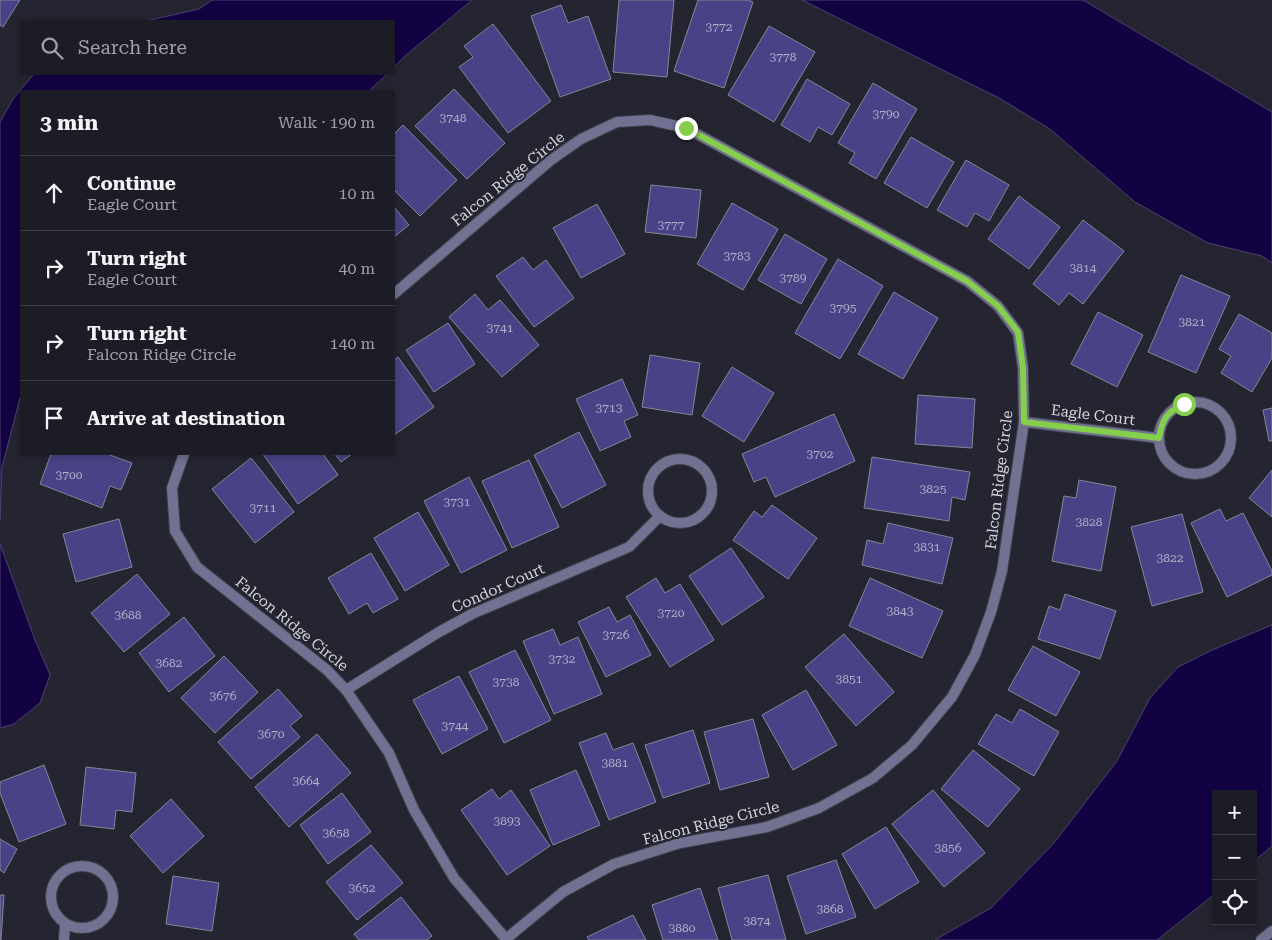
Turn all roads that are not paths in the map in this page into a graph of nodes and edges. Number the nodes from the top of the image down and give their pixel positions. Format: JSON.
{"nodes":[{"id":1,"x":395,"y":293,"type":"edge"},
{"id":2,"x":1024,"y":422,"type":"junction"},
{"id":3,"x":1159,"y":438,"type":"junction"},
{"id":4,"x":184,"y":455,"type":"edge"},
{"id":5,"x":660,"y":516,"type":"junction"},
{"id":6,"x":346,"y":690,"type":"junction"},
{"id":7,"x":66,"y":924,"type":"junction"},
{"id":8,"x":1272,"y":931,"type":"edge"},
{"id":9,"x":64,"y":940,"type":"edge"},
{"id":10,"x":505,"y":940,"type":"edge"},
{"id":11,"x":1262,"y":940,"type":"edge"}],
"edges":[{"from":1,"to":2,"type":"street","name":"Falcon Ridge Circle"},
{"from":2,"to":3,"type":"street","name":"Eagle Court"},
{"from":2,"to":10,"type":"street","name":"Falcon Ridge Circle"},
{"from":3,"to":3,"type":"street"},
{"from":4,"to":6,"type":"street","name":"Falcon Ridge Circle"},
{"from":5,"to":5,"type":"street"},
{"from":5,"to":6,"type":"street","name":"Condor Court"},
{"from":6,"to":10,"type":"street","name":"Falcon Ridge Circle"},
{"from":7,"to":7,"type":"street"},
{"from":7,"to":9,"type":"street"},
{"from":8,"to":11,"type":"street"}]}
